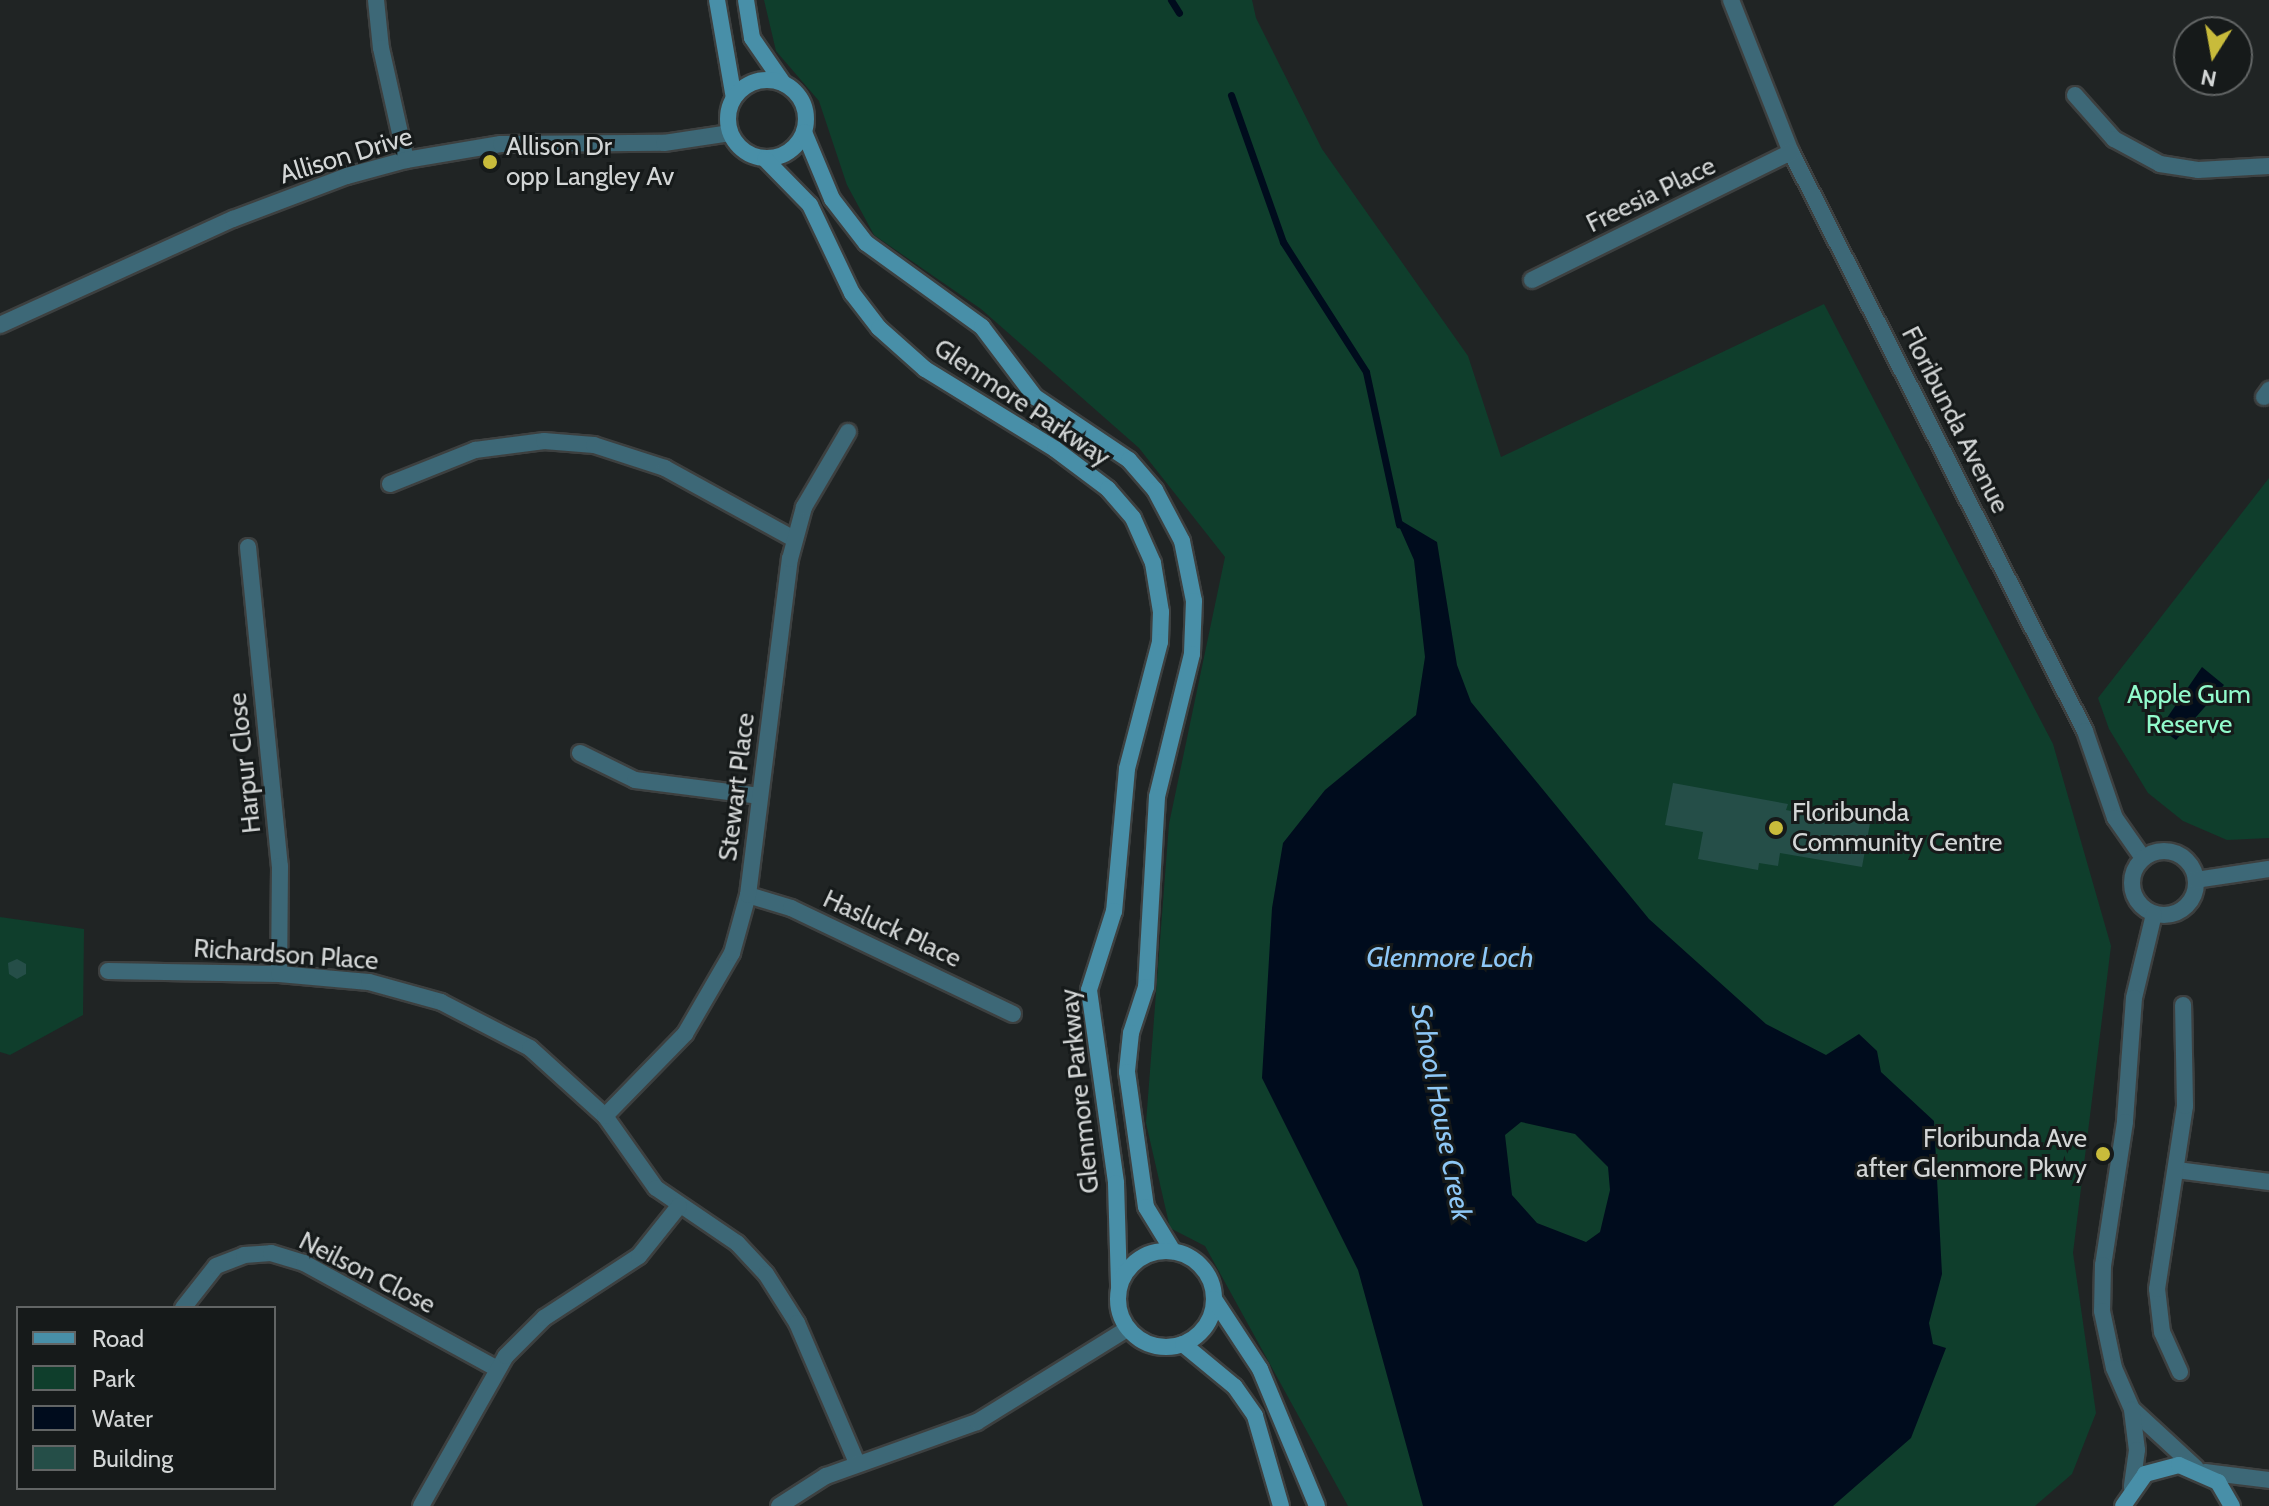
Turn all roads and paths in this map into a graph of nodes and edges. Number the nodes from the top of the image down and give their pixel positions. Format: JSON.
{"nodes":[{"id":1,"x":376,"y":0,"type":"edge"},
{"id":2,"x":717,"y":0,"type":"edge"},
{"id":3,"x":746,"y":0,"type":"edge"},
{"id":4,"x":1731,"y":0,"type":"edge"},
{"id":5,"x":783,"y":83,"type":"junction"},
{"id":6,"x":2075,"y":95,"type":"dead end"},
{"id":7,"x":734,"y":98,"type":"junction"},
{"id":8,"x":804,"y":132,"type":"junction"},
{"id":9,"x":730,"y":133,"type":"junction"},
{"id":10,"x":1791,"y":152,"type":"junction"},
{"id":11,"x":765,"y":159,"type":"junction"},
{"id":12,"x":406,"y":160,"type":"junction"},
{"id":13,"x":2269,"y":166,"type":"edge"},
{"id":14,"x":1532,"y":280,"type":"dead end"},
{"id":15,"x":0,"y":325,"type":"edge"},
{"id":16,"x":848,"y":432,"type":"dead end"},
{"id":17,"x":390,"y":484,"type":"dead end"},
{"id":18,"x":794,"y":539,"type":"junction"},
{"id":19,"x":248,"y":547,"type":"dead end"},
{"id":20,"x":580,"y":753,"type":"dead end"},
{"id":21,"x":760,"y":796,"type":"junction"},
{"id":22,"x":2143,"y":858,"type":"junction"},
{"id":23,"x":2269,"y":869,"type":"edge"},
{"id":24,"x":2196,"y":880,"type":"junction"},
{"id":25,"x":748,"y":895,"type":"junction"},
{"id":26,"x":2154,"y":914,"type":"junction"},
{"id":27,"x":108,"y":971,"type":"dead end"},
{"id":28,"x":279,"y":974,"type":"junction"},
{"id":29,"x":2183,"y":1005,"type":"dead end"},
{"id":30,"x":1013,"y":1014,"type":"dead end"},
{"id":31,"x":605,"y":1116,"type":"junction"},
{"id":32,"x":2177,"y":1170,"type":"junction"},
{"id":33,"x":2269,"y":1182,"type":"edge"},
{"id":34,"x":679,"y":1206,"type":"junction"},
{"id":35,"x":1173,"y":1251,"type":"junction"},
{"id":36,"x":1119,"y":1287,"type":"junction"},
{"id":37,"x":1214,"y":1299,"type":"junction"},
{"id":38,"x":185,"y":1306,"type":"edge"},
{"id":39,"x":1127,"y":1329,"type":"junction"},
{"id":40,"x":1183,"y":1344,"type":"junction"},
{"id":41,"x":496,"y":1368,"type":"junction"},
{"id":42,"x":2180,"y":1372,"type":"dead end"},
{"id":43,"x":2132,"y":1409,"type":"junction"},
{"id":44,"x":857,"y":1463,"type":"junction"},
{"id":45,"x":2201,"y":1470,"type":"junction"},
{"id":46,"x":2269,"y":1480,"type":"edge"},
{"id":47,"x":2125,"y":1498,"type":"edge"},
{"id":48,"x":421,"y":1506,"type":"edge"},
{"id":49,"x":779,"y":1506,"type":"edge"},
{"id":50,"x":1281,"y":1506,"type":"edge"},
{"id":51,"x":1317,"y":1506,"type":"edge"},
{"id":52,"x":2232,"y":1506,"type":"edge"}],
"edges":[{"from":1,"to":12,"type":"street"},
{"from":2,"to":7,"type":"main road"},
{"from":3,"to":5,"type":"main road"},
{"from":4,"to":10,"type":"street","name":"Floribunda Avenue"},
{"from":5,"to":7,"type":"main road"},
{"from":5,"to":8,"type":"main road"},
{"from":6,"to":13,"type":"street"},
{"from":7,"to":9,"type":"main road"},
{"from":8,"to":11,"type":"main road"},
{"from":8,"to":35,"type":"main road","name":"Glenmore Parkway"},
{"from":9,"to":11,"type":"main road"},
{"from":9,"to":12,"type":"street","name":"Allison Drive"},
{"from":10,"to":14,"type":"street","name":"Freesia Place"},
{"from":10,"to":22,"type":"street","name":"Floribunda Avenue"},
{"from":11,"to":36,"type":"main road","name":"Glenmore Parkway"},
{"from":12,"to":15,"type":"street","name":"Allison Drive"},
{"from":16,"to":18,"type":"street","name":"Stewart Place"},
{"from":17,"to":18,"type":"street"},
{"from":18,"to":21,"type":"street","name":"Stewart Place"},
{"from":19,"to":28,"type":"street","name":"Harpur Close"},
{"from":20,"to":21,"type":"street"},
{"from":21,"to":25,"type":"street","name":"Stewart Place"},
{"from":22,"to":24,"type":"street"},
{"from":22,"to":26,"type":"street"},
{"from":23,"to":24,"type":"street"},
{"from":24,"to":26,"type":"street"},
{"from":25,"to":30,"type":"street","name":"Hasluck Place"},
{"from":25,"to":31,"type":"street","name":"Stewart Place"},
{"from":26,"to":43,"type":"street"},
{"from":27,"to":28,"type":"street","name":"Richardson Place"},
{"from":28,"to":31,"type":"street","name":"Richardson Place"},
{"from":29,"to":32,"type":"street"},
{"from":31,"to":34,"type":"street","name":"Richardson Place"},
{"from":32,"to":33,"type":"street"},
{"from":32,"to":42,"type":"street"},
{"from":34,"to":41,"type":"street"},
{"from":34,"to":44,"type":"street","name":"Richardson Place"},
{"from":35,"to":36,"type":"main road"},
{"from":35,"to":37,"type":"main road"},
{"from":36,"to":39,"type":"main road"},
{"from":37,"to":40,"type":"main road"},
{"from":37,"to":51,"type":"main road"},
{"from":38,"to":41,"type":"street","name":"Neilson Close"},
{"from":39,"to":40,"type":"main road"},
{"from":39,"to":44,"type":"street"},
{"from":40,"to":50,"type":"main road"},
{"from":41,"to":48,"type":"street"},
{"from":43,"to":45,"type":"street"},
{"from":43,"to":47,"type":"street"},
{"from":44,"to":49,"type":"street"},
{"from":45,"to":46,"type":"street"},
{"from":45,"to":47,"type":"main road"},
{"from":45,"to":52,"type":"main road"}]}
